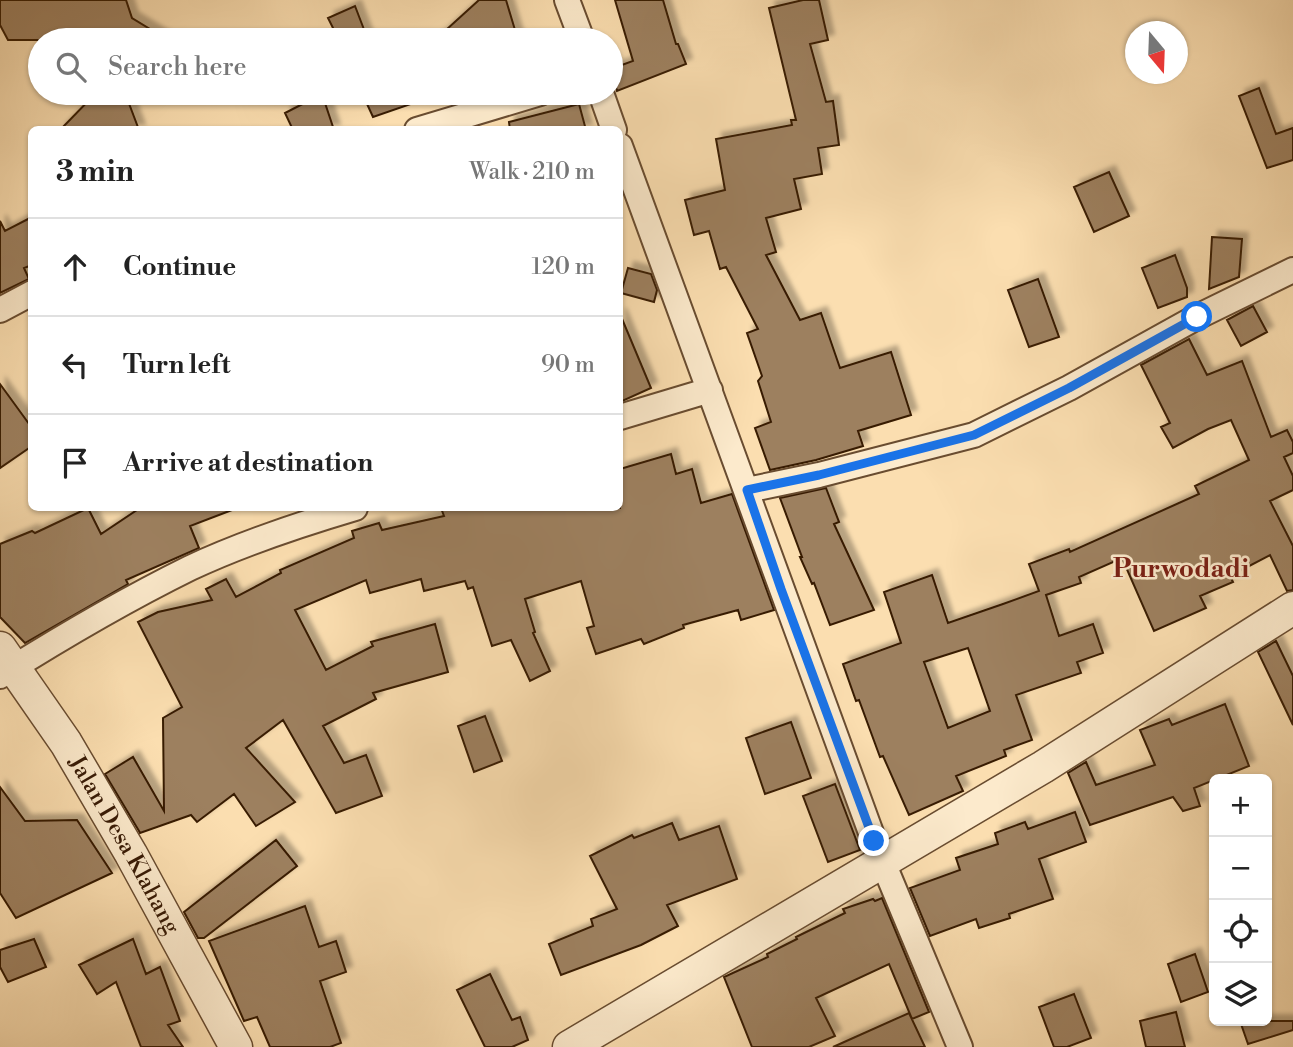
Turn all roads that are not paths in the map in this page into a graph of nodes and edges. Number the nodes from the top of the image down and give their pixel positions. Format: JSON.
{"nodes":[{"id":1,"x":567,"y":0,"type":"edge"},
{"id":2,"x":578,"y":28,"type":"edge"},
{"id":3,"x":500,"y":105,"type":"edge"},
{"id":4,"x":605,"y":105,"type":"edge"},
{"id":5,"x":430,"y":126,"type":"edge"},
{"id":6,"x":613,"y":126,"type":"edge"},
{"id":7,"x":623,"y":154,"type":"edge"},
{"id":8,"x":1293,"y":270,"type":"edge"},
{"id":9,"x":28,"y":295,"type":"edge"},
{"id":10,"x":0,"y":310,"type":"edge"},
{"id":11,"x":710,"y":390,"type":"junction"},
{"id":12,"x":623,"y":416,"type":"edge"},
{"id":13,"x":747,"y":490,"type":"junction"},
{"id":14,"x":345,"y":511,"type":"edge"},
{"id":15,"x":1293,"y":608,"type":"edge"},
{"id":16,"x":4,"y":664,"type":"edge"},
{"id":17,"x":882,"y":862,"type":"junction"},
{"id":18,"x":236,"y":1047,"type":"edge"},
{"id":19,"x":569,"y":1047,"type":"edge"},
{"id":20,"x":960,"y":1047,"type":"edge"}],
"edges":[{"from":1,"to":2,"type":"street"},
{"from":3,"to":5,"type":"street"},
{"from":4,"to":6,"type":"street"},
{"from":7,"to":11,"type":"street"},
{"from":8,"to":13,"type":"street"},
{"from":9,"to":10,"type":"street"},
{"from":11,"to":12,"type":"street"},
{"from":11,"to":13,"type":"street"},
{"from":13,"to":17,"type":"street"},
{"from":14,"to":16,"type":"street"},
{"from":15,"to":17,"type":"street"},
{"from":16,"to":18,"type":"street","name":"Jalan Desa Klahang"},
{"from":17,"to":19,"type":"street"},
{"from":17,"to":20,"type":"street"}]}
